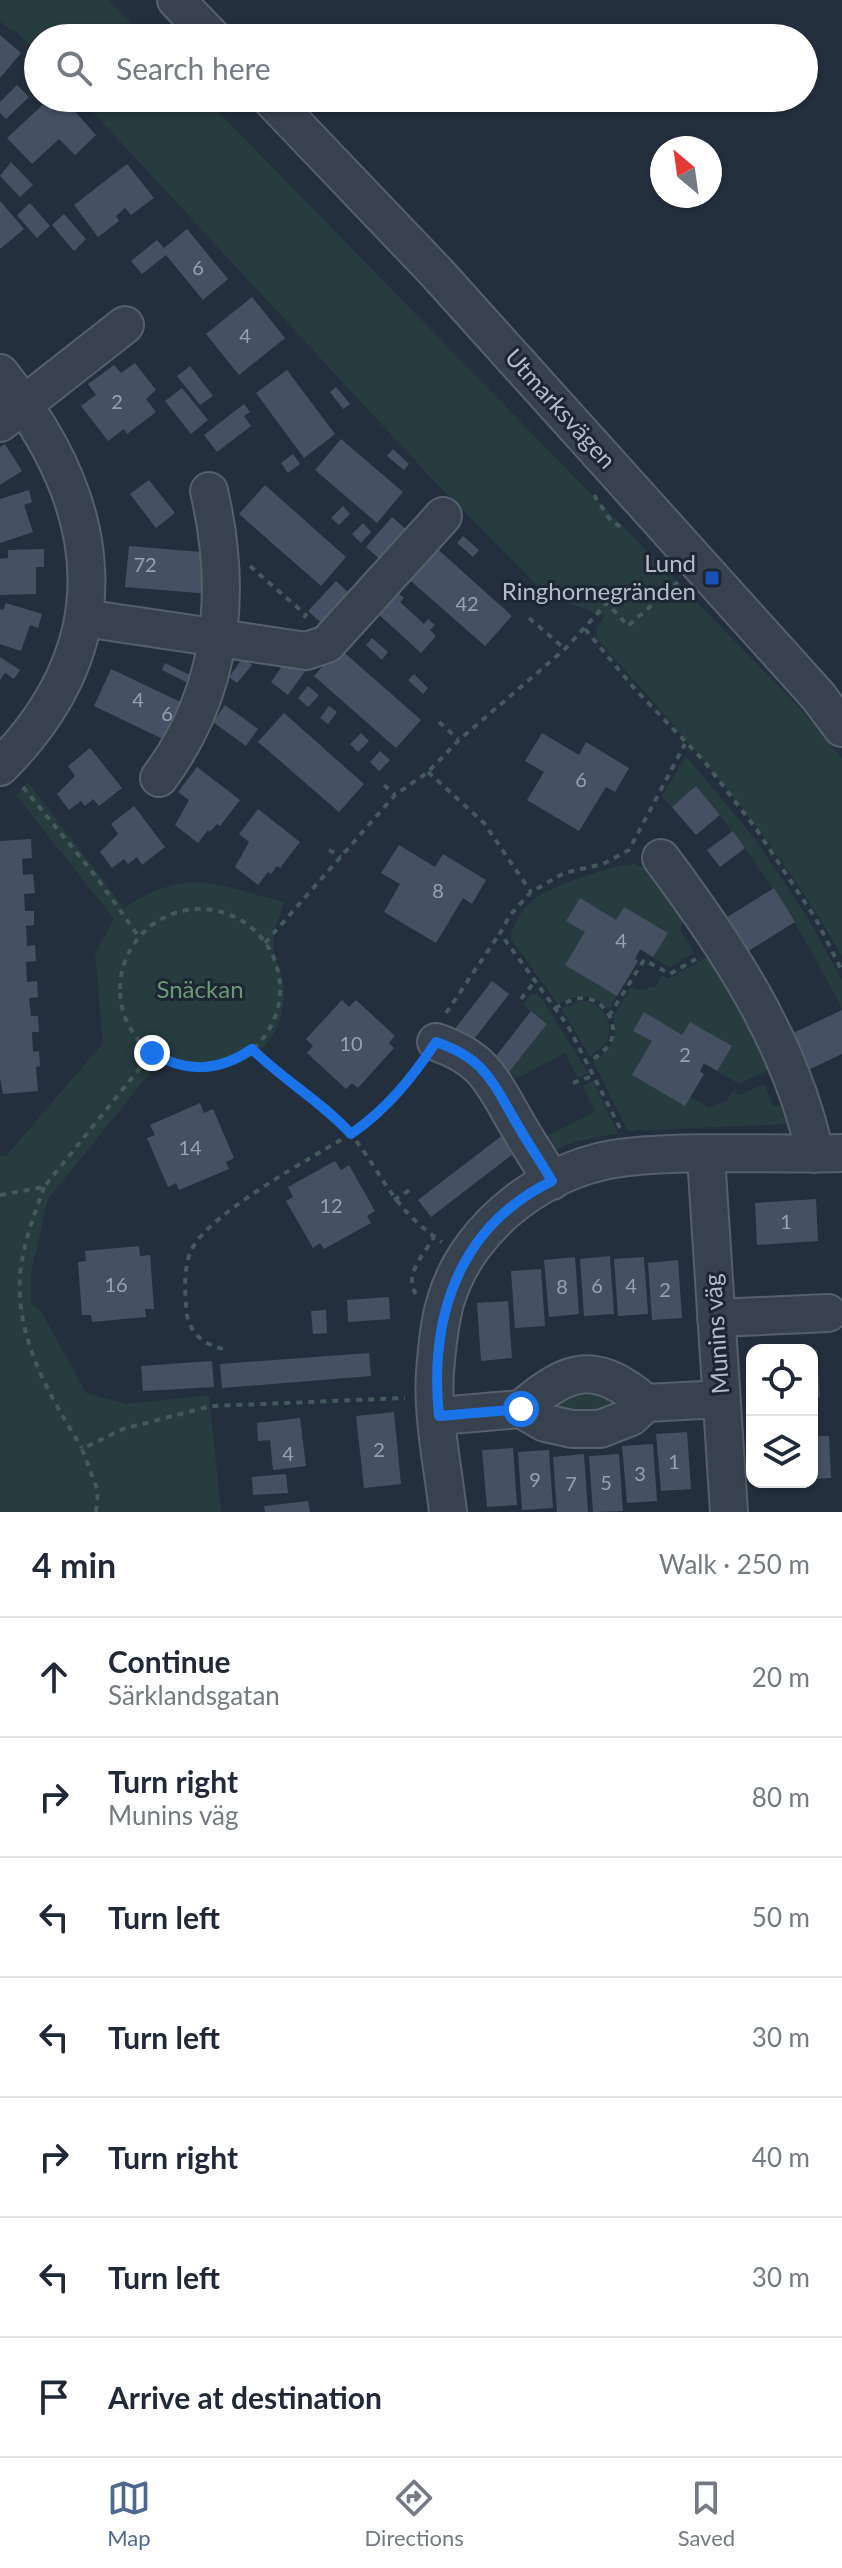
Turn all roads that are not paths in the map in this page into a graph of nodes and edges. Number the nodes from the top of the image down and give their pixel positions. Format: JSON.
{"nodes":[{"id":1,"x":176,"y":0,"type":"edge"},
{"id":2,"x":199,"y":24,"type":"edge"},
{"id":3,"x":283,"y":112,"type":"edge"},
{"id":4,"x":125,"y":325,"type":"dead end"},
{"id":5,"x":0,"y":373,"type":"edge"},
{"id":6,"x":12,"y":413,"type":"edge"},
{"id":7,"x":209,"y":491,"type":"dead end"},
{"id":8,"x":443,"y":516,"type":"dead end"},
{"id":9,"x":84,"y":618,"type":"junction"},
{"id":10,"x":217,"y":640,"type":"junction"},
{"id":11,"x":842,"y":728,"type":"edge"},
{"id":12,"x":8,"y":773,"type":"edge"},
{"id":13,"x":159,"y":778,"type":"dead end"},
{"id":14,"x":661,"y":858,"type":"dead end"},
{"id":15,"x":436,"y":1042,"type":"road end"},
{"id":16,"x":829,"y":1153,"type":"edge"},
{"id":17,"x":706,"y":1156,"type":"junction"},
{"id":18,"x":552,"y":1181,"type":"junction"},
{"id":19,"x":828,"y":1313,"type":"dead end"},
{"id":20,"x":716,"y":1318,"type":"junction"},
{"id":21,"x":721,"y":1399,"type":"junction"},
{"id":22,"x":646,"y":1403,"type":"junction"},
{"id":23,"x":438,"y":1406,"type":"junction"},
{"id":24,"x":521,"y":1409,"type":"junction"},
{"id":25,"x":448,"y":1512,"type":"edge"},
{"id":26,"x":729,"y":1512,"type":"edge"}],
"edges":[{"from":1,"to":2,"type":"street"},
{"from":3,"to":11,"type":"street","name":"Utmarksvägen"},
{"from":4,"to":6,"type":"street"},
{"from":5,"to":6,"type":"street"},
{"from":6,"to":9,"type":"street"},
{"from":7,"to":10,"type":"street"},
{"from":8,"to":10,"type":"street"},
{"from":9,"to":10,"type":"street"},
{"from":9,"to":12,"type":"street"},
{"from":10,"to":13,"type":"street"},
{"from":14,"to":16,"type":"street"},
{"from":15,"to":18,"type":"street"},
{"from":16,"to":17,"type":"street"},
{"from":17,"to":18,"type":"street"},
{"from":17,"to":20,"type":"street","name":"Munins väg"},
{"from":18,"to":23,"type":"street"},
{"from":19,"to":20,"type":"street"},
{"from":20,"to":21,"type":"street","name":"Munins väg"},
{"from":21,"to":22,"type":"street"},
{"from":21,"to":26,"type":"street","name":"Munins väg"},
{"from":22,"to":24,"type":"street"},
{"from":22,"to":24,"type":"street"},
{"from":23,"to":24,"type":"street"},
{"from":23,"to":25,"type":"street"}]}
